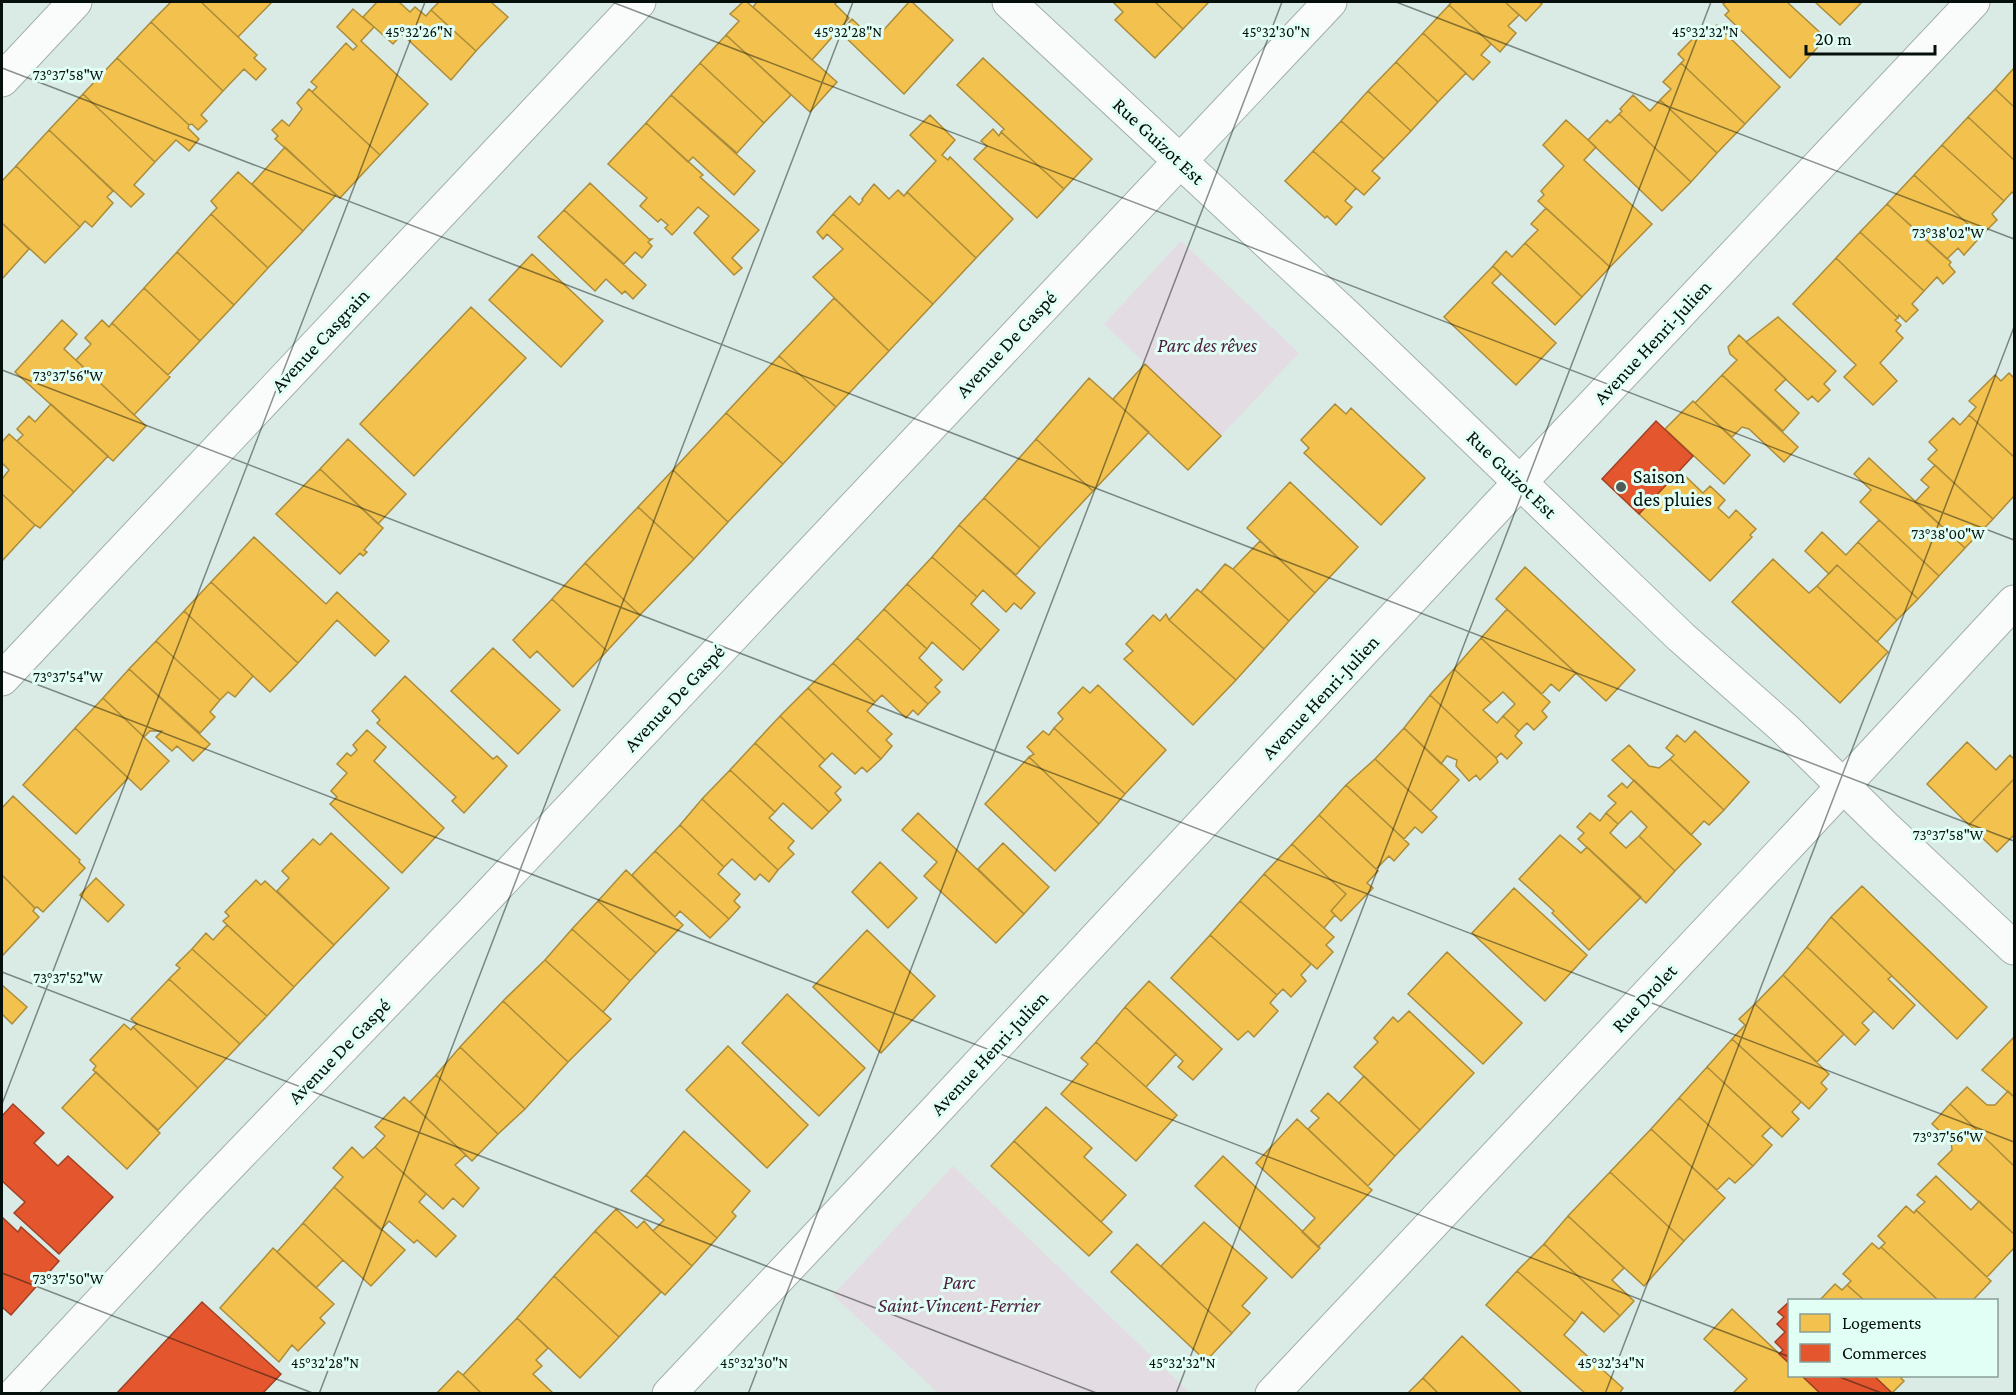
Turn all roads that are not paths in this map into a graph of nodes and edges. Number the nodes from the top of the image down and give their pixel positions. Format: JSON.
{"nodes":[{"id":1,"x":75,"y":2,"type":"edge"},
{"id":2,"x":639,"y":2,"type":"edge"},
{"id":3,"x":1009,"y":2,"type":"edge"},
{"id":4,"x":1330,"y":2,"type":"edge"},
{"id":5,"x":1972,"y":2,"type":"edge"},
{"id":6,"x":2,"y":80,"type":"edge"},
{"id":7,"x":1180,"y":160,"type":"junction"},
{"id":8,"x":1521,"y":482,"type":"junction"},
{"id":9,"x":2014,"y":602,"type":"edge"},
{"id":10,"x":2,"y":679,"type":"edge"},
{"id":11,"x":1843,"y":786,"type":"junction"},
{"id":12,"x":2014,"y":948,"type":"edge"},
{"id":13,"x":15,"y":1394,"type":"edge"},
{"id":14,"x":669,"y":1394,"type":"edge"},
{"id":15,"x":1272,"y":1394,"type":"edge"}],
"edges":[{"from":1,"to":6,"type":"street"},
{"from":2,"to":10,"type":"street","name":"Avenue Casgrain"},
{"from":3,"to":7,"type":"street","name":"Rue Guizot Est"},
{"from":4,"to":7,"type":"street","name":"Avenue De Gaspé"},
{"from":5,"to":8,"type":"street","name":"Avenue Henri-Julien"},
{"from":7,"to":8,"type":"street","name":"Rue Guizot Est"},
{"from":7,"to":13,"type":"street","name":"Avenue De Gaspé"},
{"from":8,"to":11,"type":"street","name":"Rue Guizot Est"},
{"from":8,"to":14,"type":"street","name":"Avenue Henri-Julien"},
{"from":9,"to":11,"type":"street","name":"Rue Drolet"},
{"from":11,"to":12,"type":"street","name":"Rue Guizot Est"},
{"from":11,"to":15,"type":"street","name":"Rue Drolet"}]}
